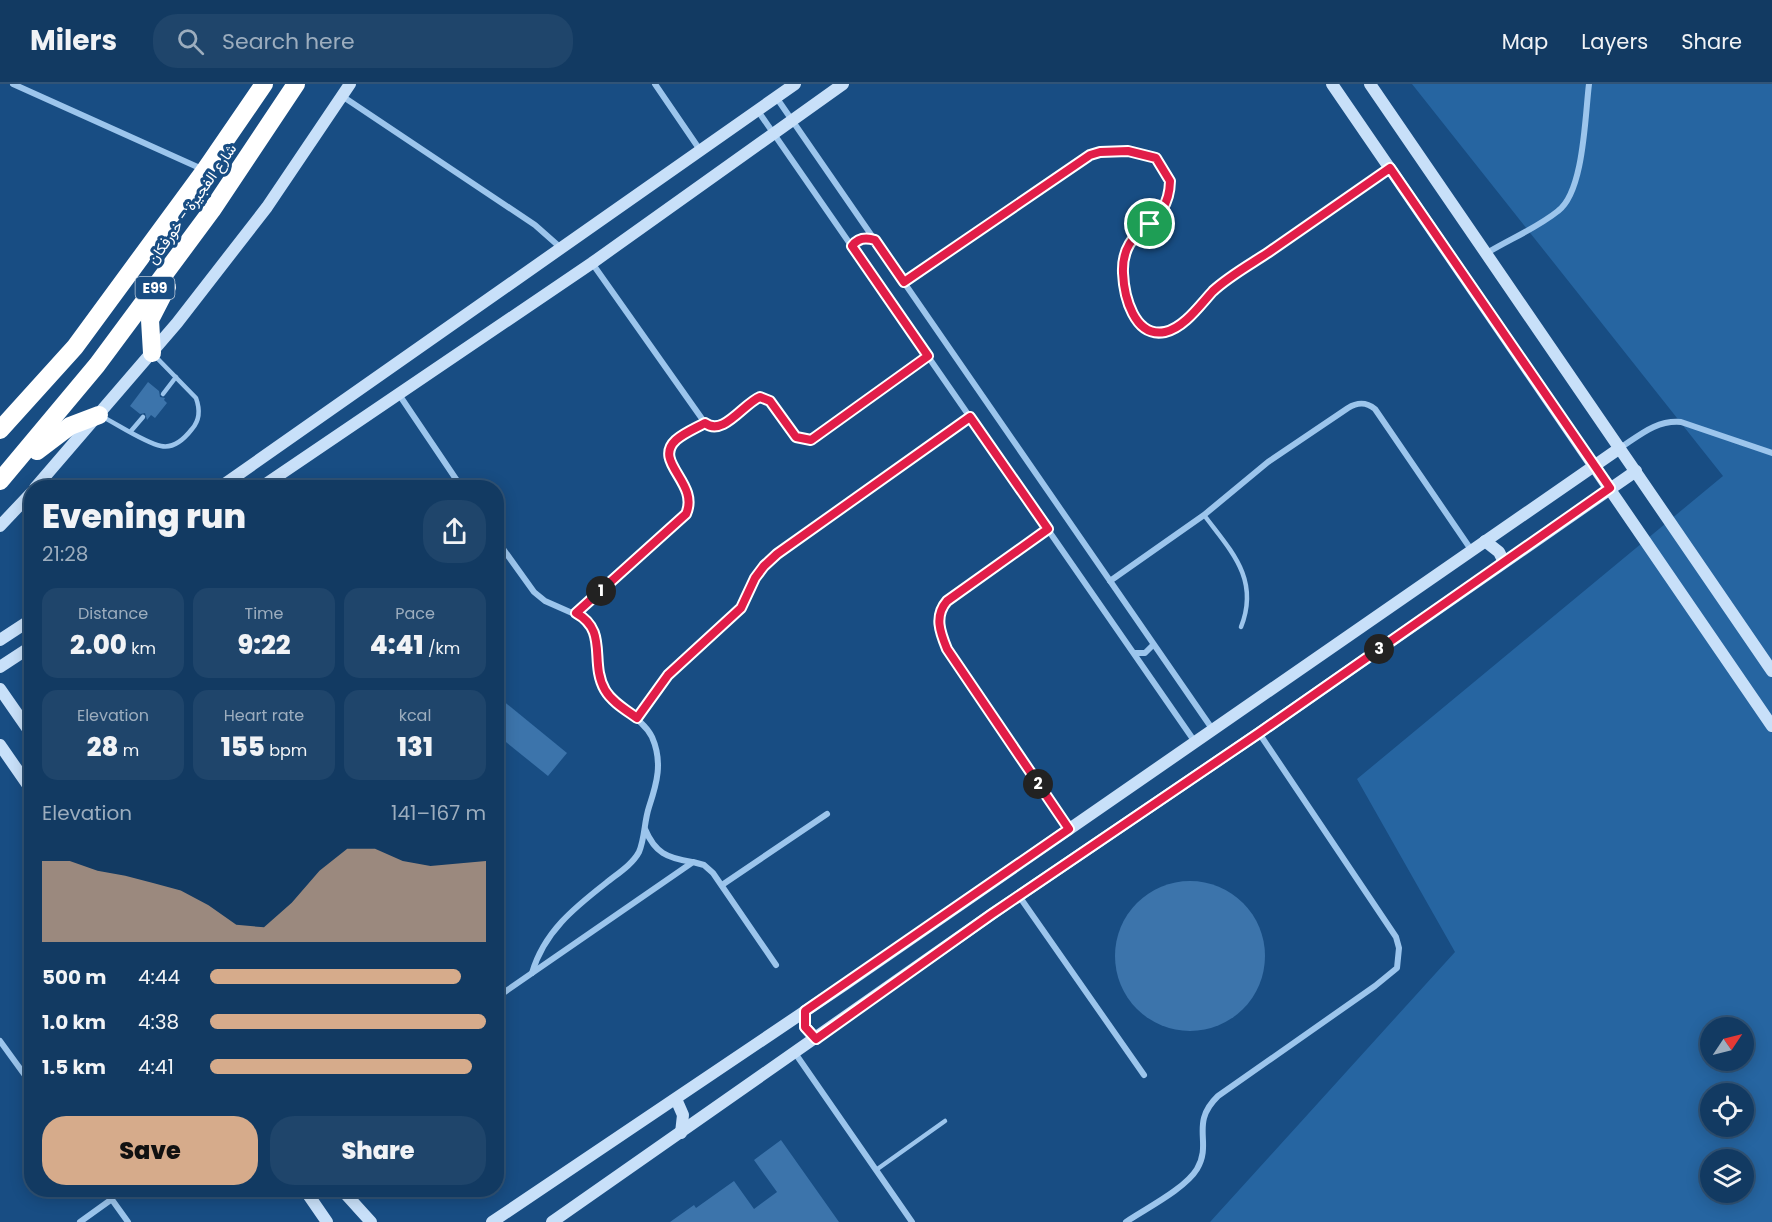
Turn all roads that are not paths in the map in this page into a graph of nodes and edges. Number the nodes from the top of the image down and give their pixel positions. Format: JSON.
{"nodes":[{"id":1,"x":13,"y":84,"type":"edge"},
{"id":2,"x":264,"y":84,"type":"edge"},
{"id":3,"x":296,"y":84,"type":"edge"},
{"id":4,"x":350,"y":84,"type":"edge"},
{"id":5,"x":655,"y":84,"type":"edge"},
{"id":6,"x":795,"y":84,"type":"edge"},
{"id":7,"x":843,"y":84,"type":"edge"},
{"id":8,"x":1332,"y":84,"type":"edge"},
{"id":9,"x":1370,"y":84,"type":"edge"},
{"id":10,"x":1589,"y":84,"type":"edge"},
{"id":11,"x":342,"y":96,"type":"junction"},
{"id":12,"x":776,"y":97,"type":"junction"},
{"id":13,"x":757,"y":110,"type":"junction"},
{"id":14,"x":792,"y":120,"type":"junction"},
{"id":15,"x":774,"y":133,"type":"junction"},
{"id":16,"x":700,"y":150,"type":"junction"},
{"id":17,"x":1390,"y":168,"type":"junction"},
{"id":18,"x":205,"y":170,"type":"junction"},
{"id":19,"x":212,"y":210,"type":"junction"},
{"id":20,"x":875,"y":240,"type":"junction"},
{"id":21,"x":852,"y":246,"type":"junction"},
{"id":22,"x":561,"y":248,"type":"junction"},
{"id":23,"x":1487,"y":253,"type":"junction"},
{"id":24,"x":592,"y":263,"type":"junction"},
{"id":25,"x":904,"y":282,"type":"junction"},
{"id":26,"x":152,"y":353,"type":"junction"},
{"id":27,"x":928,"y":356,"type":"junction"},
{"id":28,"x":176,"y":377,"type":"junction"},
{"id":29,"x":398,"y":393,"type":"junction"},
{"id":30,"x":163,"y":394,"type":"dead end"},
{"id":31,"x":99,"y":415,"type":"junction"},
{"id":32,"x":143,"y":417,"type":"dead end"},
{"id":33,"x":970,"y":417,"type":"junction"},
{"id":34,"x":705,"y":423,"type":"junction"},
{"id":35,"x":3,"y":424,"type":"edge"},
{"id":36,"x":131,"y":432,"type":"junction"},
{"id":37,"x":1620,"y":448,"type":"junction"},
{"id":38,"x":1772,"y":453,"type":"edge"},
{"id":39,"x":1594,"y":466,"type":"junction"},
{"id":40,"x":1636,"y":471,"type":"junction"},
{"id":41,"x":42,"y":480,"type":"edge"},
{"id":42,"x":230,"y":480,"type":"edge"},
{"id":43,"x":272,"y":480,"type":"edge"},
{"id":44,"x":457,"y":480,"type":"edge"},
{"id":45,"x":0,"y":483,"type":"edge"},
{"id":46,"x":1610,"y":488,"type":"junction"},
{"id":47,"x":24,"y":500,"type":"edge"},
{"id":48,"x":1204,"y":515,"type":"junction"},
{"id":49,"x":0,"y":526,"type":"edge"},
{"id":50,"x":1048,"y":529,"type":"junction"},
{"id":51,"x":1485,"y":541,"type":"junction"},
{"id":52,"x":504,"y":550,"type":"edge"},
{"id":53,"x":1472,"y":551,"type":"junction"},
{"id":54,"x":1504,"y":562,"type":"junction"},
{"id":55,"x":1110,"y":581,"type":"junction"},
{"id":56,"x":576,"y":613,"type":"junction"},
{"id":57,"x":24,"y":624,"type":"edge"},
{"id":58,"x":1240,"y":627,"type":"dead end"},
{"id":59,"x":0,"y":640,"type":"edge"},
{"id":60,"x":1153,"y":645,"type":"junction"},
{"id":61,"x":24,"y":651,"type":"edge"},
{"id":62,"x":1135,"y":653,"type":"junction"},
{"id":63,"x":0,"y":667,"type":"edge"},
{"id":64,"x":1772,"y":671,"type":"edge"},
{"id":65,"x":0,"y":689,"type":"edge"},
{"id":66,"x":637,"y":718,"type":"junction"},
{"id":67,"x":24,"y":724,"type":"edge"},
{"id":68,"x":1772,"y":726,"type":"edge"},
{"id":69,"x":1213,"y":730,"type":"junction"},
{"id":70,"x":1259,"y":733,"type":"junction"},
{"id":71,"x":1195,"y":742,"type":"junction"},
{"id":72,"x":0,"y":745,"type":"edge"},
{"id":73,"x":24,"y":780,"type":"edge"},
{"id":74,"x":826,"y":814,"type":"dead end"},
{"id":75,"x":644,"y":826,"type":"junction"},
{"id":76,"x":1069,"y":829,"type":"junction"},
{"id":77,"x":693,"y":862,"type":"junction"},
{"id":78,"x":722,"y":885,"type":"junction"},
{"id":79,"x":1019,"y":896,"type":"junction"},
{"id":80,"x":776,"y":965,"type":"dead end"},
{"id":81,"x":532,"y":973,"type":"junction"},
{"id":82,"x":504,"y":992,"type":"edge"},
{"id":83,"x":805,"y":1011,"type":"junction"},
{"id":84,"x":816,"y":1039,"type":"junction"},
{"id":85,"x":0,"y":1041,"type":"edge"},
{"id":86,"x":795,"y":1053,"type":"junction"},
{"id":87,"x":24,"y":1074,"type":"edge"},
{"id":88,"x":1144,"y":1075,"type":"dead end"},
{"id":89,"x":676,"y":1099,"type":"junction"},
{"id":90,"x":945,"y":1121,"type":"dead end"},
{"id":91,"x":681,"y":1133,"type":"junction"},
{"id":92,"x":876,"y":1170,"type":"junction"},
{"id":93,"x":110,"y":1197,"type":"edge"},
{"id":94,"x":310,"y":1197,"type":"edge"},
{"id":95,"x":348,"y":1197,"type":"edge"},
{"id":96,"x":112,"y":1200,"type":"junction"},
{"id":97,"x":80,"y":1222,"type":"edge"},
{"id":98,"x":128,"y":1222,"type":"edge"},
{"id":99,"x":327,"y":1222,"type":"edge"},
{"id":100,"x":371,"y":1222,"type":"edge"},
{"id":101,"x":492,"y":1222,"type":"edge"},
{"id":102,"x":552,"y":1222,"type":"edge"},
{"id":103,"x":912,"y":1222,"type":"edge"},
{"id":104,"x":1126,"y":1222,"type":"edge"}],
"edges":[{"from":1,"to":18,"type":"street"},
{"from":2,"to":18,"type":"highway","name":"شارع الفجيرة - خورفكان","number":"E99"},
{"from":3,"to":19,"type":"highway","name":"شارع الفجيرة - خورفكان","number":"E99"},
{"from":4,"to":11,"type":"street"},
{"from":5,"to":16,"type":"street"},
{"from":6,"to":12,"type":"street"},
{"from":7,"to":14,"type":"street"},
{"from":8,"to":17,"type":"street"},
{"from":9,"to":23,"type":"street"},
{"from":10,"to":23,"type":"street"},
{"from":11,"to":22,"type":"street"},
{"from":11,"to":26,"type":"street"},
{"from":12,"to":13,"type":"street"},
{"from":12,"to":14,"type":"street"},
{"from":13,"to":15,"type":"street"},
{"from":13,"to":16,"type":"street"},
{"from":14,"to":15,"type":"street"},
{"from":14,"to":20,"type":"street"},
{"from":15,"to":21,"type":"street"},
{"from":15,"to":24,"type":"street"},
{"from":16,"to":22,"type":"street"},
{"from":17,"to":25,"type":"street"},
{"from":17,"to":39,"type":"street"},
{"from":18,"to":35,"type":"highway","name":"شارع الفجيرة - خورفكان","number":"E99"},
{"from":19,"to":26,"type":"highway"},
{"from":19,"to":45,"type":"highway","name":"شارع الفجيرة - خورفكان","number":"E99"},
{"from":20,"to":21,"type":"street"},
{"from":20,"to":25,"type":"street"},
{"from":21,"to":27,"type":"street"},
{"from":22,"to":42,"type":"street"},
{"from":23,"to":37,"type":"street"},
{"from":24,"to":29,"type":"street"},
{"from":24,"to":34,"type":"street"},
{"from":25,"to":55,"type":"street"},
{"from":26,"to":28,"type":"lane"},
{"from":26,"to":31,"type":"street"},
{"from":27,"to":33,"type":"street"},
{"from":27,"to":34,"type":"street"},
{"from":28,"to":30,"type":"lane"},
{"from":28,"to":36,"type":"lane"},
{"from":29,"to":43,"type":"street"},
{"from":29,"to":44,"type":"street"},
{"from":31,"to":36,"type":"lane"},
{"from":31,"to":41,"type":"street"},
{"from":31,"to":45,"type":"highway"},
{"from":32,"to":36,"type":"lane"},
{"from":33,"to":50,"type":"street"},
{"from":33,"to":66,"type":"street"},
{"from":34,"to":56,"type":"street"},
{"from":37,"to":38,"type":"street"},
{"from":37,"to":39,"type":"street"},
{"from":37,"to":40,"type":"street"},
{"from":39,"to":46,"type":"street"},
{"from":39,"to":51,"type":"street"},
{"from":40,"to":46,"type":"street"},
{"from":40,"to":64,"type":"street"},
{"from":46,"to":54,"type":"street"},
{"from":46,"to":68,"type":"street"},
{"from":47,"to":49,"type":"street"},
{"from":48,"to":53,"type":"street"},
{"from":48,"to":55,"type":"street"},
{"from":48,"to":58,"type":"lane"},
{"from":50,"to":62,"type":"street"},
{"from":50,"to":76,"type":"street"},
{"from":51,"to":53,"type":"street"},
{"from":51,"to":54,"type":"street"},
{"from":52,"to":56,"type":"street"},
{"from":53,"to":69,"type":"street"},
{"from":54,"to":70,"type":"street"},
{"from":55,"to":60,"type":"street"},
{"from":56,"to":66,"type":"street"},
{"from":57,"to":59,"type":"street"},
{"from":60,"to":62,"type":"street"},
{"from":60,"to":69,"type":"street"},
{"from":61,"to":63,"type":"street"},
{"from":62,"to":71,"type":"street"},
{"from":65,"to":67,"type":"street"},
{"from":66,"to":75,"type":"street"},
{"from":69,"to":71,"type":"street"},
{"from":70,"to":79,"type":"street"},
{"from":70,"to":104,"type":"street"},
{"from":71,"to":76,"type":"street"},
{"from":72,"to":73,"type":"street"},
{"from":74,"to":78,"type":"street"},
{"from":75,"to":77,"type":"street"},
{"from":75,"to":81,"type":"street"},
{"from":76,"to":83,"type":"street"},
{"from":77,"to":78,"type":"street"},
{"from":77,"to":81,"type":"street"},
{"from":78,"to":80,"type":"street"},
{"from":79,"to":84,"type":"street"},
{"from":79,"to":88,"type":"street"},
{"from":81,"to":82,"type":"street"},
{"from":83,"to":84,"type":"street"},
{"from":83,"to":89,"type":"street"},
{"from":84,"to":86,"type":"street"},
{"from":85,"to":87,"type":"street"},
{"from":86,"to":91,"type":"street"},
{"from":86,"to":92,"type":"street"},
{"from":89,"to":91,"type":"street"},
{"from":89,"to":101,"type":"street"},
{"from":90,"to":92,"type":"lane"},
{"from":91,"to":102,"type":"street"},
{"from":92,"to":103,"type":"street"},
{"from":93,"to":96,"type":"street"},
{"from":94,"to":99,"type":"street"},
{"from":95,"to":100,"type":"street"},
{"from":96,"to":97,"type":"street"},
{"from":96,"to":98,"type":"street"}]}
